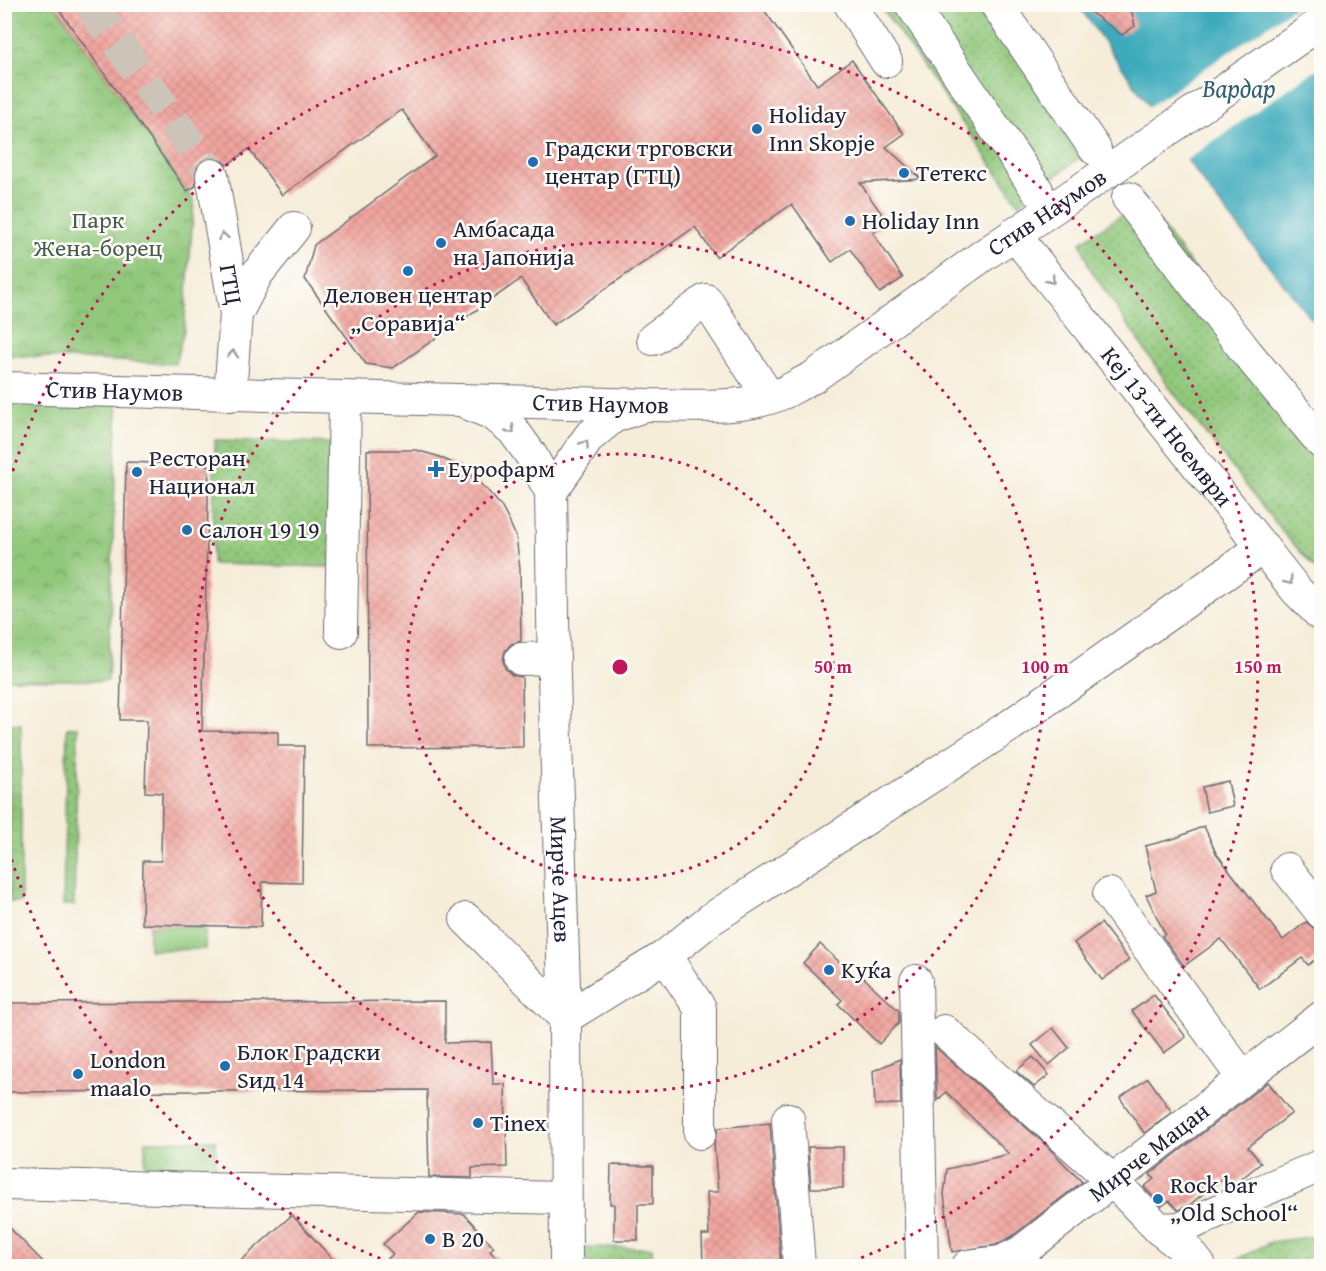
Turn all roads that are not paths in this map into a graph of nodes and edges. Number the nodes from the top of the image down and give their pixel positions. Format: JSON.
{"nodes":[{"id":1,"x":850,"y":4,"type":"edge"},
{"id":2,"x":911,"y":4,"type":"edge"},
{"id":3,"x":996,"y":4,"type":"edge"},
{"id":4,"x":1322,"y":22,"type":"edge"},
{"id":5,"x":886,"y":60,"type":"dead end"},
{"id":6,"x":1095,"y":149,"type":"dead end"},
{"id":7,"x":212,"y":175,"type":"tunnel mouth"},
{"id":8,"x":1037,"y":190,"type":"dead end"},
{"id":9,"x":1128,"y":198,"type":"dead end"},
{"id":10,"x":294,"y":228,"type":"dead end"},
{"id":11,"x":1014,"y":234,"type":"junction"},
{"id":12,"x":236,"y":314,"type":"junction"},
{"id":13,"x":653,"y":339,"type":"dead end"},
{"id":14,"x":4,"y":387,"type":"edge"},
{"id":15,"x":230,"y":395,"type":"junction"},
{"id":16,"x":769,"y":397,"type":"junction"},
{"id":17,"x":345,"y":398,"type":"junction"},
{"id":18,"x":461,"y":401,"type":"junction"},
{"id":19,"x":648,"y":405,"type":"junction"},
{"id":20,"x":1322,"y":443,"type":"edge"},
{"id":21,"x":550,"y":492,"type":"junction"},
{"id":22,"x":1263,"y":547,"type":"junction"},
{"id":23,"x":1322,"y":616,"type":"edge"},
{"id":24,"x":341,"y":632,"type":"dead end"},
{"id":25,"x":522,"y":668,"type":"dead end"},
{"id":26,"x":554,"y":668,"type":"junction"},
{"id":27,"x":1287,"y":869,"type":"dead end"},
{"id":28,"x":1108,"y":894,"type":"dead end"},
{"id":29,"x":1322,"y":913,"type":"edge"},
{"id":30,"x":466,"y":919,"type":"dead end"},
{"id":31,"x":665,"y":956,"type":"junction"},
{"id":32,"x":915,"y":981,"type":"dead end"},
{"id":33,"x":565,"y":1018,"type":"junction"},
{"id":34,"x":1318,"y":1027,"type":"edge"},
{"id":35,"x":944,"y":1031,"type":"dead end"},
{"id":36,"x":1243,"y":1078,"type":"junction"},
{"id":37,"x":788,"y":1119,"type":"dead end"},
{"id":38,"x":700,"y":1133,"type":"dead end"},
{"id":39,"x":1322,"y":1165,"type":"edge"},
{"id":40,"x":1113,"y":1181,"type":"junction"},
{"id":41,"x":4,"y":1184,"type":"edge"},
{"id":42,"x":564,"y":1198,"type":"junction"},
{"id":43,"x":1159,"y":1229,"type":"junction"},
{"id":44,"x":566,"y":1266,"type":"edge"},
{"id":45,"x":799,"y":1266,"type":"edge"},
{"id":46,"x":922,"y":1266,"type":"edge"},
{"id":47,"x":968,"y":1266,"type":"edge"},
{"id":48,"x":1200,"y":1266,"type":"edge"}],
"edges":[{"from":1,"to":5,"type":"street"},
{"from":2,"to":8,"type":"street"},
{"from":3,"to":6,"type":"street"},
{"from":4,"to":11,"type":"street","name":"Стив Наумов"},
{"from":12,"to":7,"type":"street","name":"ГТЦ","one_way":true},
{"from":9,"to":20,"type":"street"},
{"from":10,"to":12,"type":"street"},
{"from":11,"to":16,"type":"street","name":"Стив Наумов"},
{"from":11,"to":22,"type":"street","name":"Кеј 13-ти Ноември","one_way":true},
{"from":15,"to":12,"type":"street","name":"ГТЦ","one_way":true},
{"from":13,"to":16,"type":"street"},
{"from":14,"to":15,"type":"street","name":"Стив Наумов"},
{"from":15,"to":17,"type":"street","name":"Стив Наумов"},
{"from":16,"to":19,"type":"street","name":"Стив Наумов"},
{"from":17,"to":18,"type":"street","name":"Стив Наумов"},
{"from":17,"to":24,"type":"street"},
{"from":18,"to":19,"type":"street","name":"Стив Наумов"},
{"from":18,"to":21,"type":"street","name":"Мирче Ацев","one_way":true},
{"from":21,"to":19,"type":"street","one_way":true},
{"from":21,"to":26,"type":"street","name":"Мирче Ацев"},
{"from":22,"to":23,"type":"street","name":"Кеј 13-ти Ноември","one_way":true},
{"from":22,"to":31,"type":"street"},
{"from":25,"to":26,"type":"street"},
{"from":26,"to":33,"type":"street","name":"Мирче Ацев"},
{"from":27,"to":29,"type":"street"},
{"from":28,"to":36,"type":"street"},
{"from":30,"to":33,"type":"street"},
{"from":31,"to":33,"type":"street"},
{"from":31,"to":38,"type":"street"},
{"from":32,"to":46,"type":"street"},
{"from":33,"to":42,"type":"street","name":"Мирче Ацев"},
{"from":34,"to":36,"type":"street","name":"Мирче Мацан"},
{"from":35,"to":40,"type":"street"},
{"from":36,"to":40,"type":"street","name":"Мирче Мацан"},
{"from":37,"to":45,"type":"street"},
{"from":39,"to":43,"type":"street"},
{"from":40,"to":43,"type":"street"},
{"from":40,"to":47,"type":"street","name":"Мирче Мацан"},
{"from":41,"to":42,"type":"street"},
{"from":42,"to":44,"type":"street","name":"Мирче Ацев"},
{"from":43,"to":48,"type":"street"}]}
